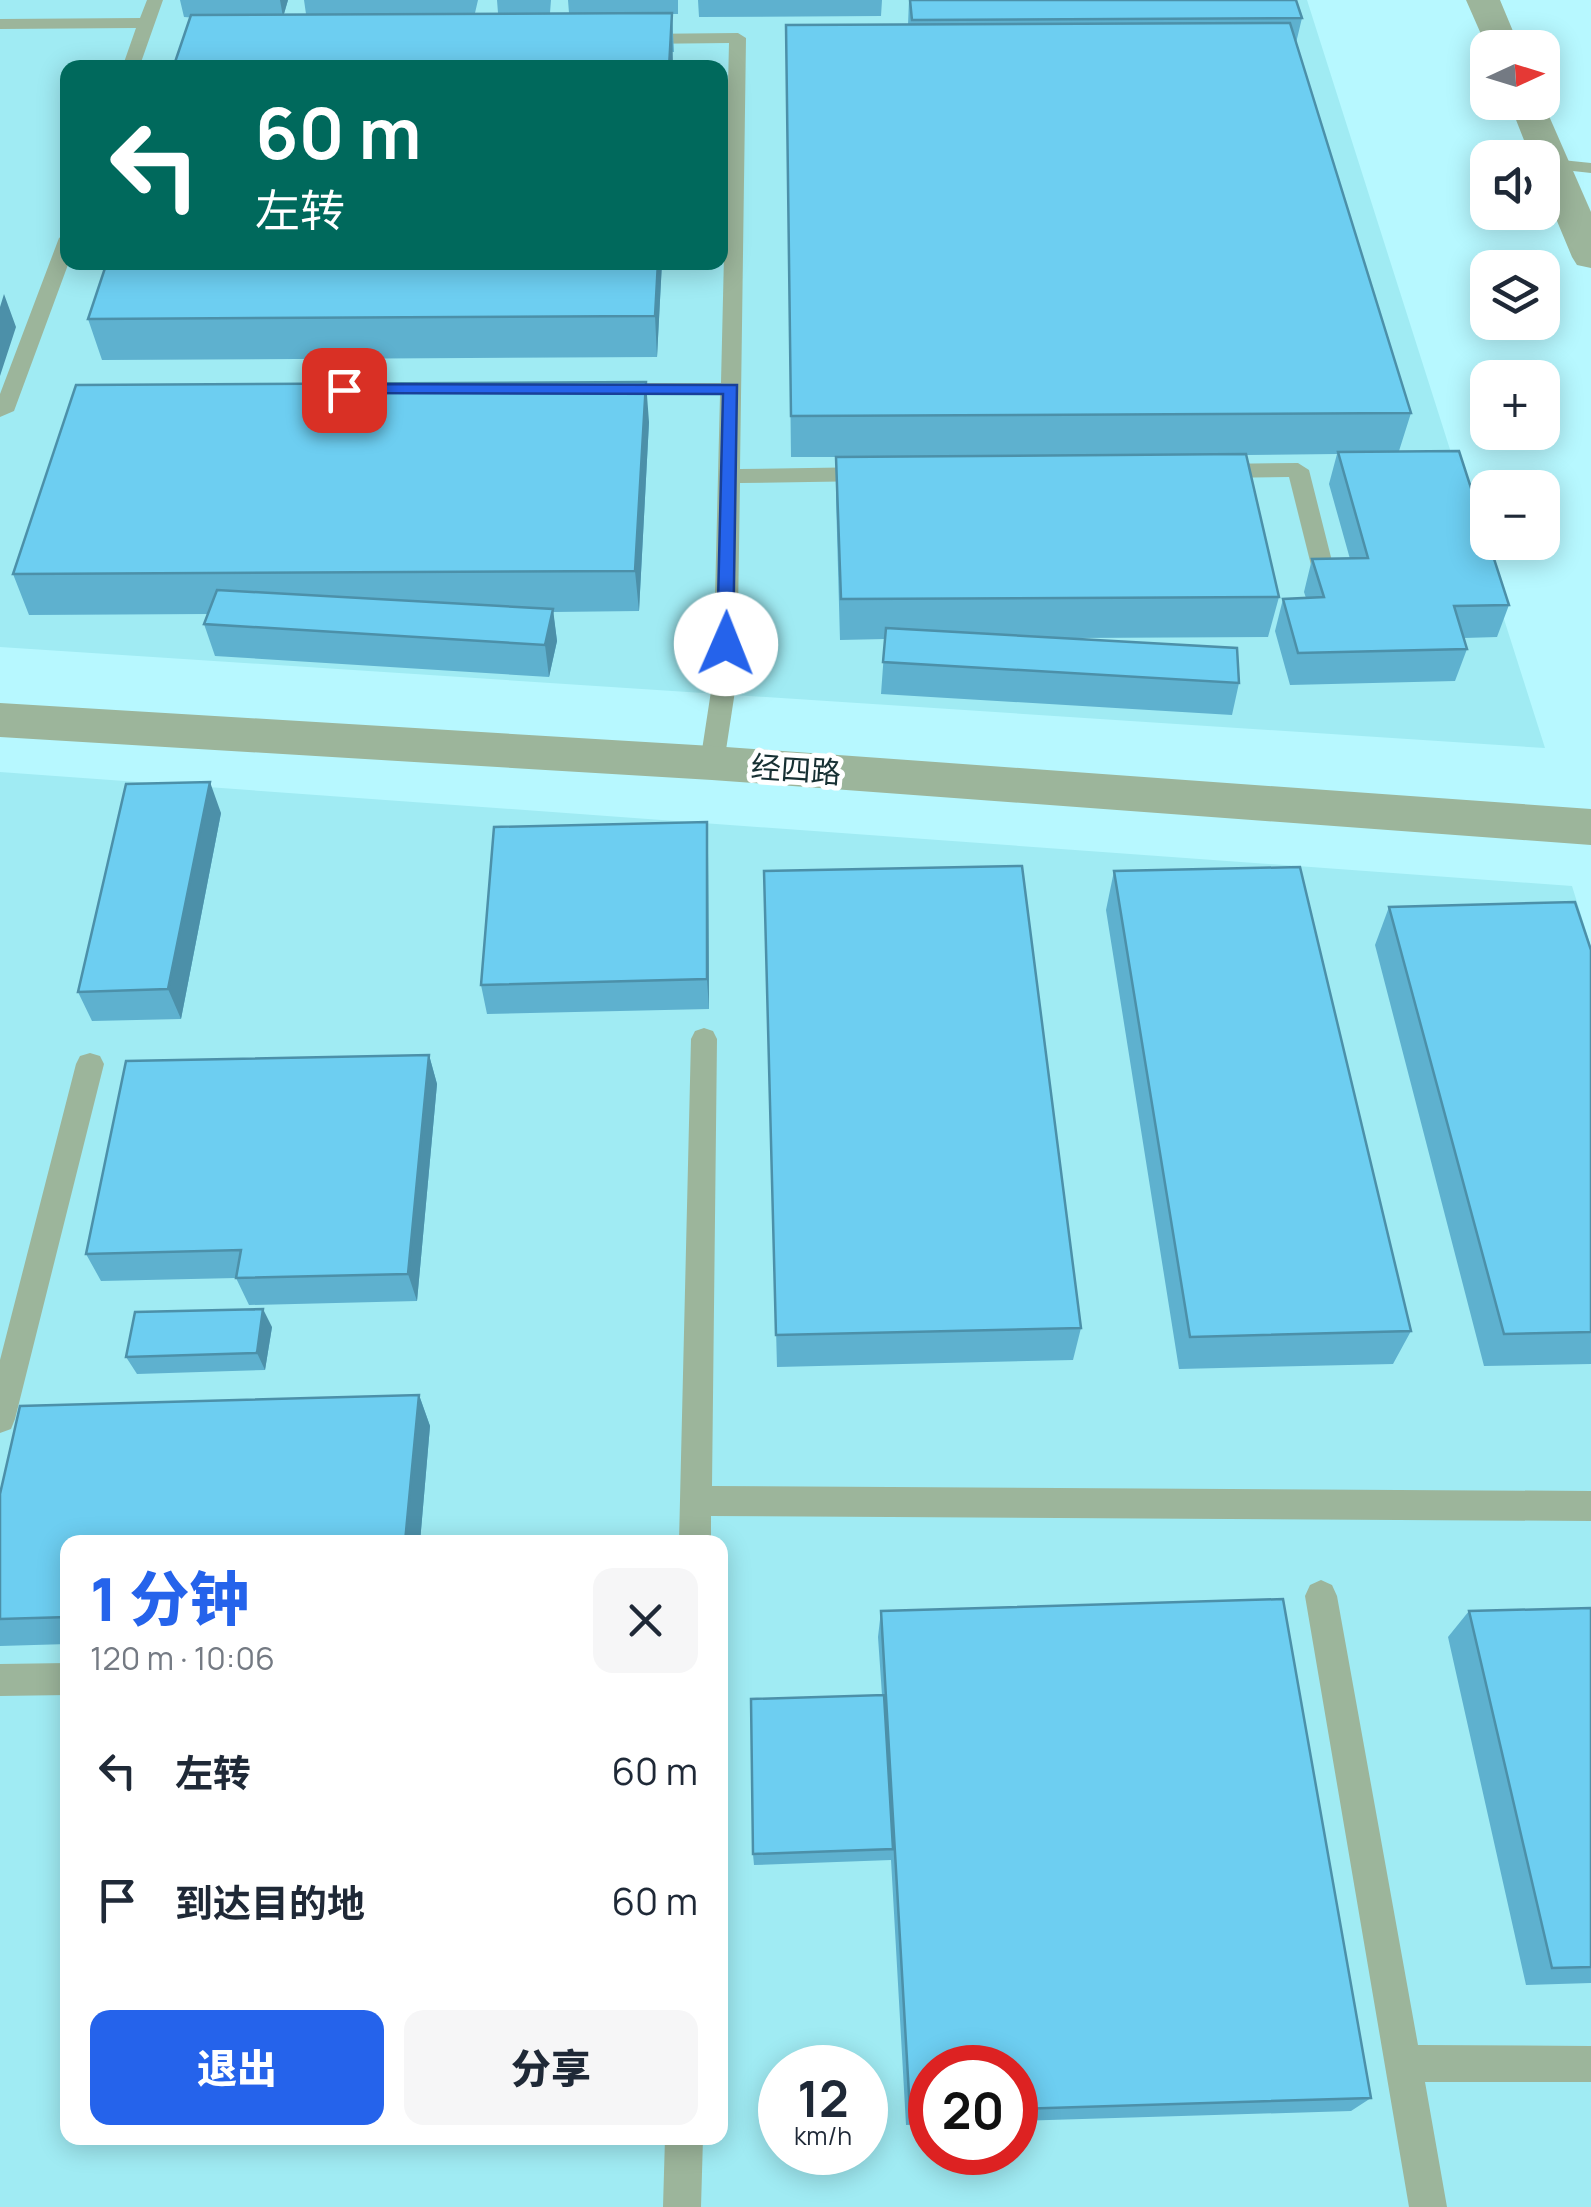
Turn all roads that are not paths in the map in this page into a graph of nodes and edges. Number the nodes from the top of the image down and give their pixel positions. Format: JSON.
{"nodes":[{"id":1,"x":155,"y":0,"type":"edge"},
{"id":2,"x":1482,"y":0,"type":"edge"},
{"id":3,"x":146,"y":23,"type":"junction"},
{"id":4,"x":0,"y":24,"type":"edge"},
{"id":5,"x":1495,"y":30,"type":"edge"},
{"id":6,"x":618,"y":38,"type":"edge"},
{"id":7,"x":133,"y":60,"type":"edge"},
{"id":8,"x":1560,"y":165,"type":"edge"},
{"id":9,"x":1591,"y":168,"type":"edge"},
{"id":10,"x":1560,"y":183,"type":"edge"},
{"id":11,"x":1591,"y":258,"type":"edge"},
{"id":12,"x":60,"y":260,"type":"edge"},
{"id":13,"x":592,"y":389,"type":"edge"},
{"id":14,"x":731,"y":389,"type":"junction"},
{"id":15,"x":0,"y":411,"type":"edge"},
{"id":16,"x":1200,"y":471,"type":"edge"},
{"id":17,"x":887,"y":474,"type":"edge"},
{"id":18,"x":730,"y":476,"type":"junction"},
{"id":19,"x":1324,"y":577,"type":"edge"},
{"id":20,"x":0,"y":720,"type":"edge"},
{"id":21,"x":712,"y":763,"type":"junction"},
{"id":22,"x":1591,"y":827,"type":"edge"},
{"id":23,"x":704,"y":1039,"type":"dead end"},
{"id":24,"x":90,"y":1064,"type":"dead end"},
{"id":25,"x":0,"y":1420,"type":"edge"},
{"id":26,"x":696,"y":1501,"type":"junction"},
{"id":27,"x":1591,"y":1506,"type":"edge"},
{"id":28,"x":695,"y":1535,"type":"edge"},
{"id":29,"x":1321,"y":1596,"type":"dead end"},
{"id":30,"x":0,"y":1680,"type":"edge"},
{"id":31,"x":60,"y":1680,"type":"edge"},
{"id":32,"x":1402,"y":2063,"type":"junction"},
{"id":33,"x":1591,"y":2064,"type":"edge"},
{"id":34,"x":684,"y":2145,"type":"edge"},
{"id":35,"x":682,"y":2207,"type":"edge"},
{"id":36,"x":1428,"y":2207,"type":"edge"}],
"edges":[{"from":1,"to":3,"type":"lane"},
{"from":2,"to":5,"type":"street"},
{"from":3,"to":4,"type":"lane"},
{"from":3,"to":7,"type":"lane"},
{"from":6,"to":14,"type":"lane"},
{"from":8,"to":9,"type":"lane"},
{"from":10,"to":11,"type":"street"},
{"from":12,"to":15,"type":"lane"},
{"from":13,"to":14,"type":"lane"},
{"from":14,"to":18,"type":"lane"},
{"from":16,"to":19,"type":"lane"},
{"from":17,"to":18,"type":"lane"},
{"from":18,"to":21,"type":"lane"},
{"from":20,"to":21,"type":"street","name":"经四路"},
{"from":21,"to":22,"type":"street","name":"经四路"},
{"from":23,"to":26,"type":"lane"},
{"from":24,"to":25,"type":"lane"},
{"from":26,"to":27,"type":"lane"},
{"from":26,"to":28,"type":"lane"},
{"from":29,"to":32,"type":"lane"},
{"from":30,"to":31,"type":"lane"},
{"from":32,"to":33,"type":"lane"},
{"from":32,"to":36,"type":"lane"},
{"from":34,"to":35,"type":"lane"}]}
